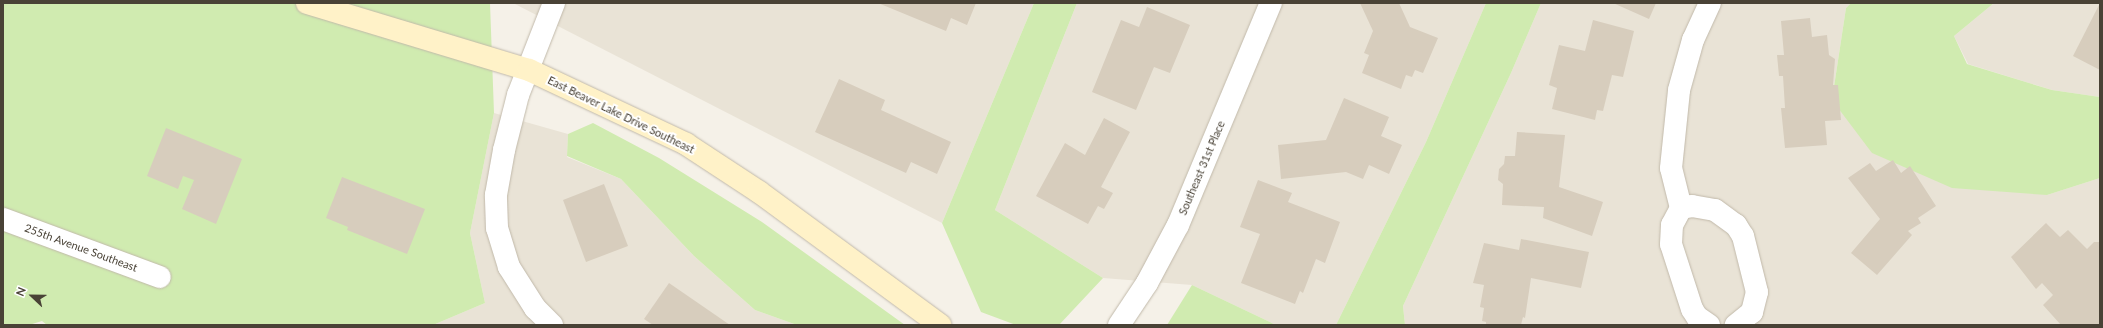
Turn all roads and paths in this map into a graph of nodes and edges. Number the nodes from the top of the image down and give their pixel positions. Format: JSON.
{"nodes":[{"id":1,"x":307,"y":3,"type":"edge"},
{"id":2,"x":554,"y":3,"type":"edge"},
{"id":3,"x":1271,"y":3,"type":"edge"},
{"id":4,"x":1710,"y":3,"type":"edge"},
{"id":5,"x":529,"y":70,"type":"junction"},
{"id":6,"x":1681,"y":208,"type":"junction"},
{"id":7,"x":3,"y":219,"type":"edge"},
{"id":8,"x":160,"y":277,"type":"dead end"},
{"id":9,"x":552,"y":325,"type":"edge"},
{"id":10,"x":940,"y":325,"type":"edge"},
{"id":11,"x":1119,"y":325,"type":"edge"},
{"id":12,"x":1709,"y":325,"type":"edge"},
{"id":13,"x":1736,"y":325,"type":"edge"}],
"edges":[{"from":1,"to":5,"type":"street","name":"East Beaver Lake Drive Southeast"},
{"from":2,"to":5,"type":"street"},
{"from":3,"to":11,"type":"street","name":"Southeast 31st Place"},
{"from":4,"to":6,"type":"street"},
{"from":5,"to":9,"type":"street"},
{"from":5,"to":10,"type":"street","name":"East Beaver Lake Drive Southeast"},
{"from":6,"to":12,"type":"street"},
{"from":6,"to":13,"type":"street"},
{"from":7,"to":8,"type":"street","name":"255th Avenue Southeast"}]}
